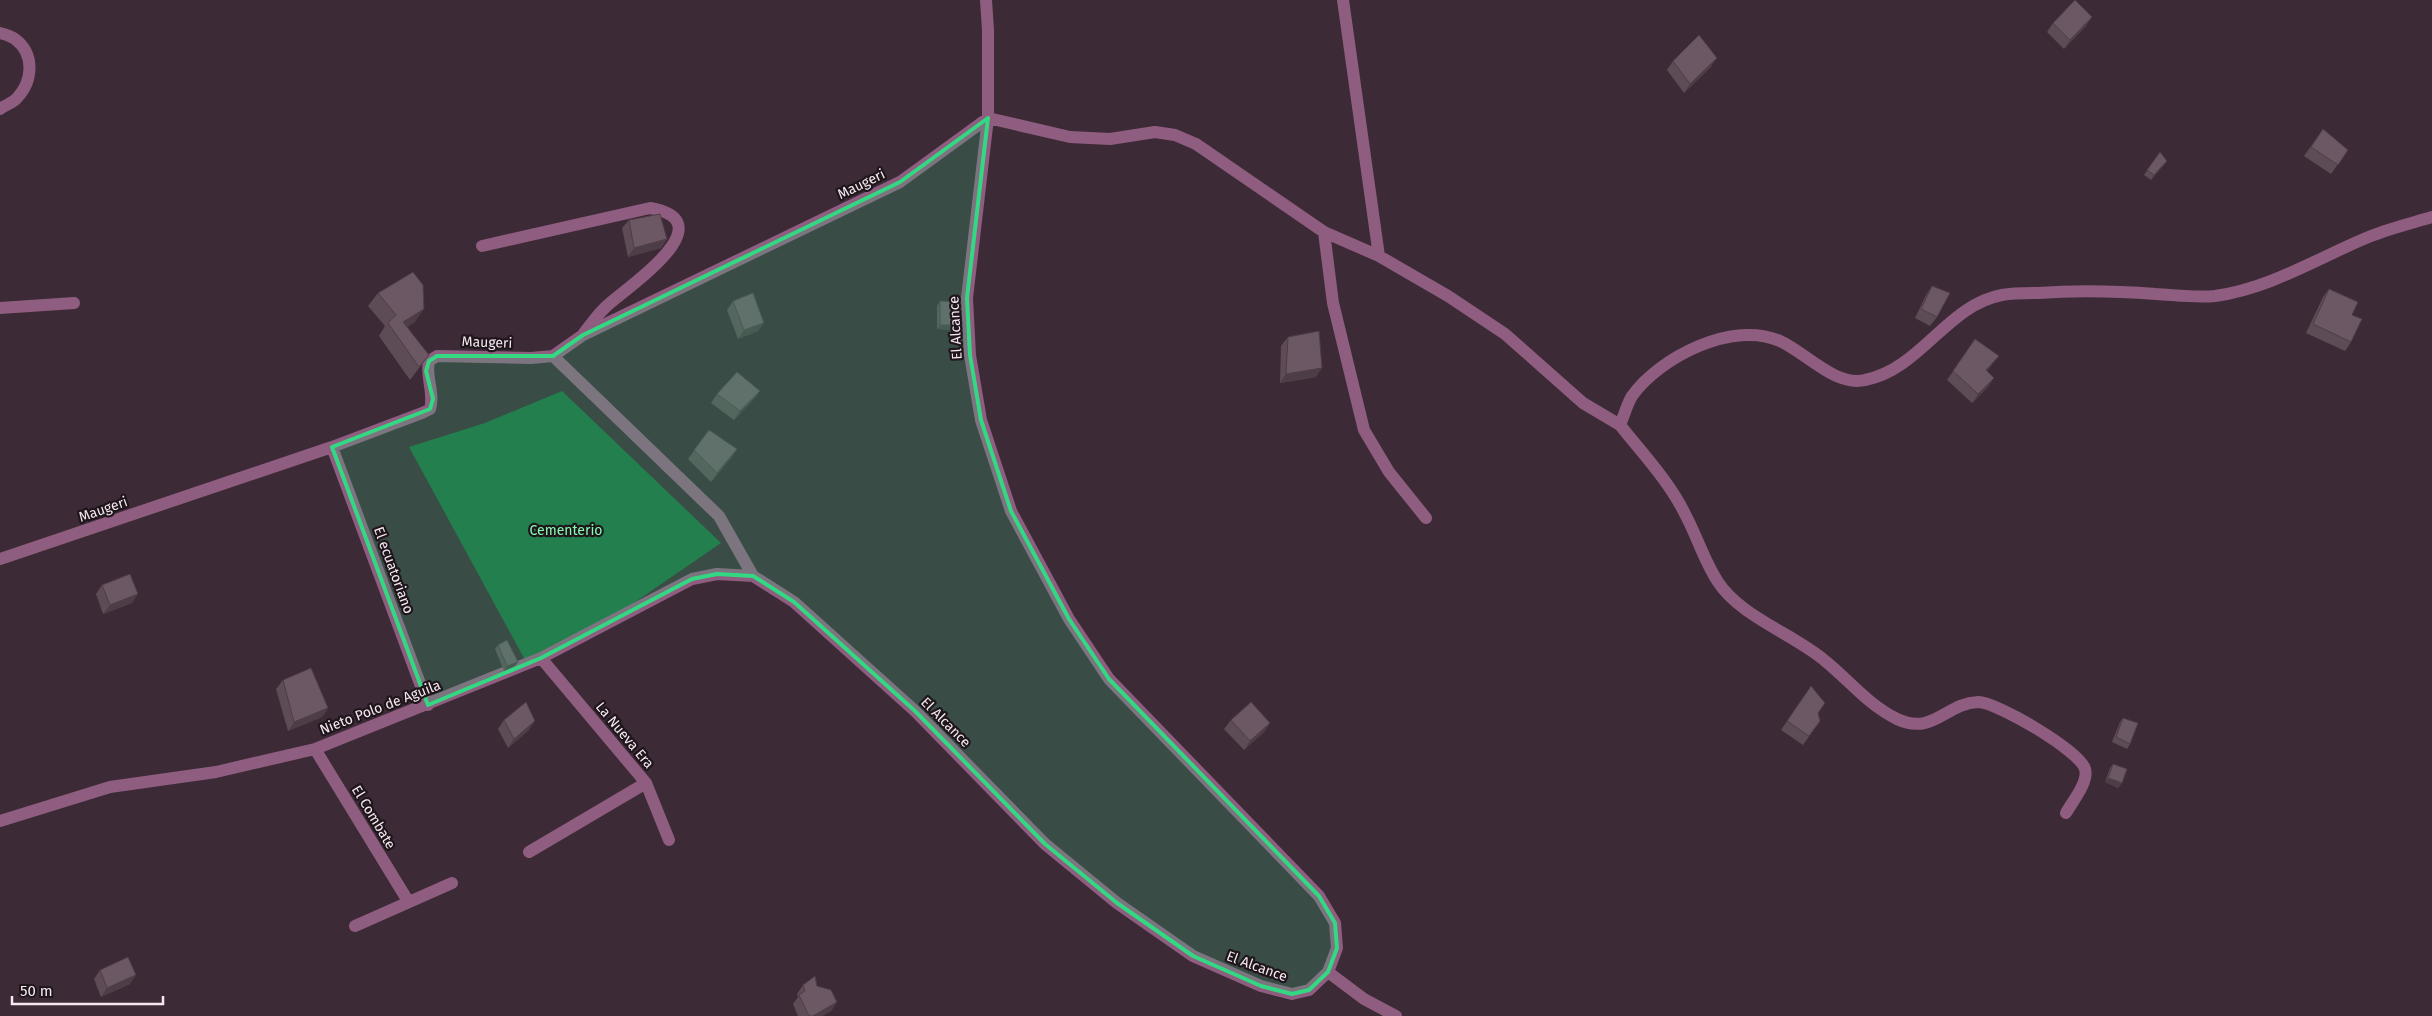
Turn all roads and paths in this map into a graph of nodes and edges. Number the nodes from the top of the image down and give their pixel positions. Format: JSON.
{"nodes":[{"id":1,"x":986,"y":0,"type":"edge"},
{"id":2,"x":1343,"y":0,"type":"edge"},
{"id":3,"x":0,"y":32,"type":"edge"},
{"id":4,"x":0,"y":108,"type":"edge"},
{"id":5,"x":988,"y":118,"type":"junction"},
{"id":6,"x":2432,"y":216,"type":"edge"},
{"id":7,"x":1324,"y":232,"type":"junction"},
{"id":8,"x":482,"y":246,"type":"dead end"},
{"id":9,"x":1379,"y":256,"type":"junction"},
{"id":10,"x":74,"y":303,"type":"dead end"},
{"id":11,"x":0,"y":308,"type":"edge"},
{"id":12,"x":583,"y":335,"type":"junction"},
{"id":13,"x":553,"y":356,"type":"junction"},
{"id":14,"x":1620,"y":425,"type":"junction"},
{"id":15,"x":332,"y":447,"type":"junction"},
{"id":16,"x":1426,"y":518,"type":"dead end"},
{"id":17,"x":0,"y":559,"type":"edge"},
{"id":18,"x":753,"y":576,"type":"junction"},
{"id":19,"x":541,"y":658,"type":"junction"},
{"id":20,"x":428,"y":705,"type":"junction"},
{"id":21,"x":315,"y":749,"type":"junction"},
{"id":22,"x":646,"y":783,"type":"junction"},
{"id":23,"x":2066,"y":813,"type":"dead end"},
{"id":24,"x":0,"y":821,"type":"edge"},
{"id":25,"x":669,"y":840,"type":"dead end"},
{"id":26,"x":528,"y":852,"type":"dead end"},
{"id":27,"x":452,"y":883,"type":"dead end"},
{"id":28,"x":408,"y":901,"type":"junction"},
{"id":29,"x":355,"y":926,"type":"dead end"},
{"id":30,"x":1328,"y":972,"type":"junction"},
{"id":31,"x":1396,"y":1016,"type":"edge"}],
"edges":[{"from":1,"to":5,"type":"street","name":"El Alcance"},
{"from":2,"to":9,"type":"street"},
{"from":3,"to":4,"type":"street"},
{"from":5,"to":7,"type":"street"},
{"from":5,"to":12,"type":"street","name":"Maugeri"},
{"from":5,"to":30,"type":"street","name":"El Alcance"},
{"from":6,"to":14,"type":"street"},
{"from":7,"to":9,"type":"street"},
{"from":7,"to":16,"type":"street"},
{"from":8,"to":12,"type":"street"},
{"from":9,"to":14,"type":"street"},
{"from":10,"to":11,"type":"street"},
{"from":12,"to":13,"type":"street","name":"Maugeri"},
{"from":13,"to":15,"type":"street","name":"Maugeri"},
{"from":13,"to":18,"type":"street","name":"El Alcance"},
{"from":14,"to":23,"type":"street"},
{"from":15,"to":17,"type":"street","name":"Maugeri"},
{"from":15,"to":20,"type":"street","name":"El ecuatoriano"},
{"from":18,"to":19,"type":"street","name":"Nieto Polo de Aguila"},
{"from":18,"to":30,"type":"street","name":"El Alcance"},
{"from":19,"to":20,"type":"street","name":"Nieto Polo de Aguila"},
{"from":19,"to":22,"type":"street","name":"La Nueva Era"},
{"from":20,"to":21,"type":"street","name":"Nieto Polo de Aguila"},
{"from":21,"to":24,"type":"street","name":"Nieto Polo de Aguila"},
{"from":21,"to":28,"type":"street","name":"El Combate"},
{"from":22,"to":25,"type":"street","name":"La Nueva Era"},
{"from":22,"to":26,"type":"street"},
{"from":27,"to":28,"type":"street"},
{"from":28,"to":29,"type":"street"},
{"from":30,"to":31,"type":"street"}]}
